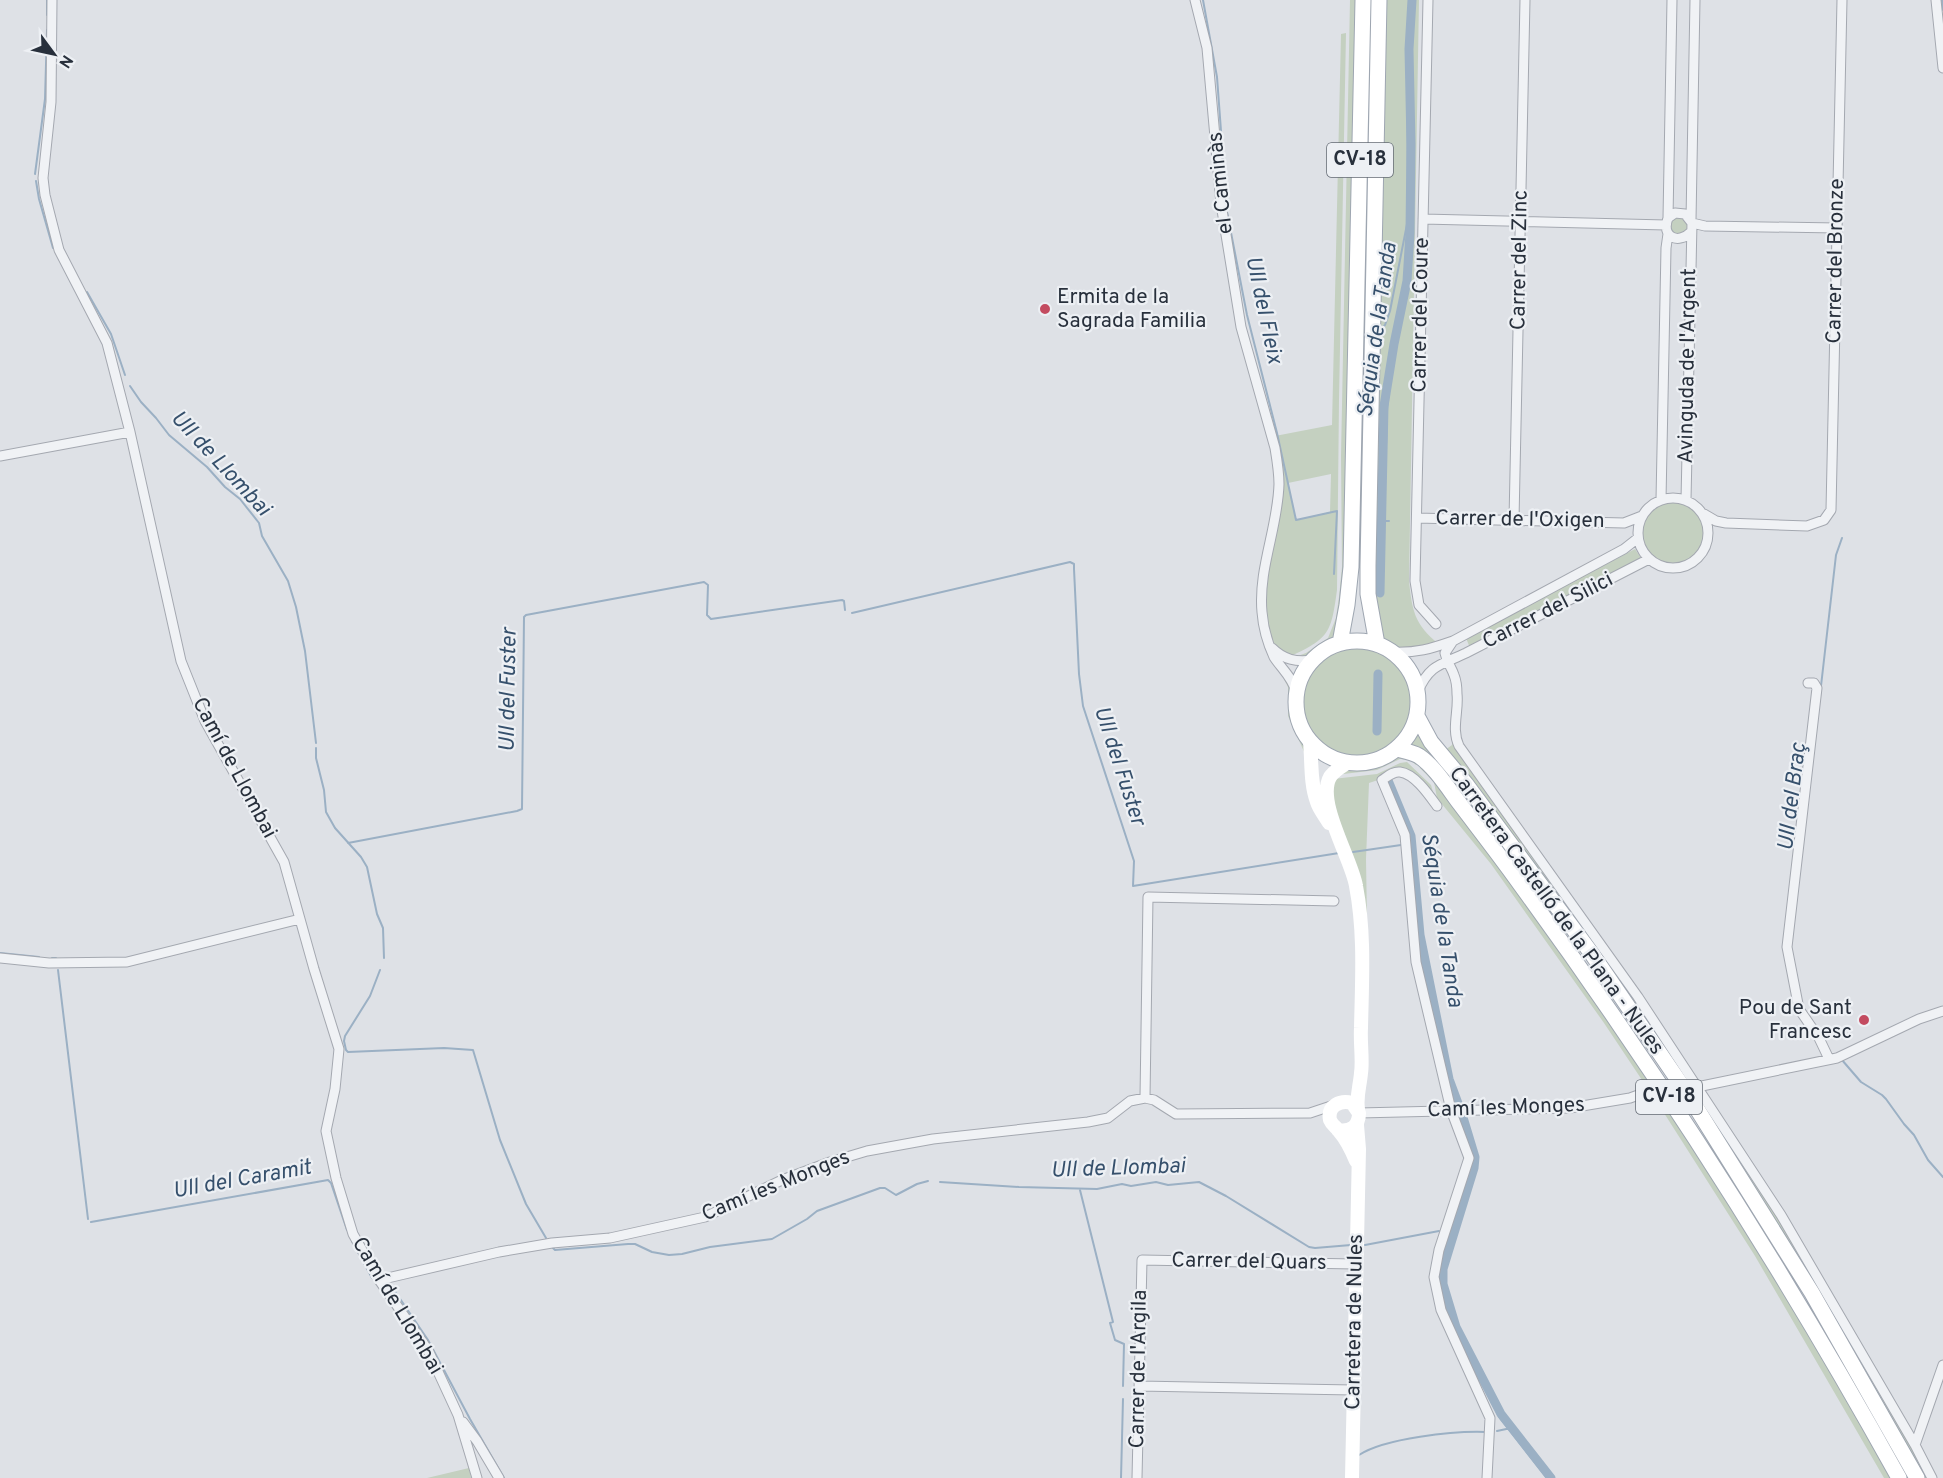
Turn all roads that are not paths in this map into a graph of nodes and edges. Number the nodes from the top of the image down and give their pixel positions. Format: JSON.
{"nodes":[{"id":1,"x":52,"y":0,"type":"edge"},
{"id":2,"x":1195,"y":0,"type":"edge"},
{"id":3,"x":1363,"y":0,"type":"edge"},
{"id":4,"x":1379,"y":0,"type":"edge"},
{"id":5,"x":1428,"y":0,"type":"edge"},
{"id":6,"x":1525,"y":0,"type":"edge"},
{"id":7,"x":1671,"y":0,"type":"edge"},
{"id":8,"x":1695,"y":0,"type":"edge"},
{"id":9,"x":1842,"y":0,"type":"edge"},
{"id":10,"x":1936,"y":0,"type":"edge"},
{"id":11,"x":1943,"y":68,"type":"edge"},
{"id":12,"x":1423,"y":219,"type":"junction"},
{"id":13,"x":1521,"y":222,"type":"junction"},
{"id":14,"x":1692,"y":225,"type":"junction"},
{"id":15,"x":1667,"y":226,"type":"junction"},
{"id":16,"x":1837,"y":228,"type":"junction"},
{"id":17,"x":130,"y":432,"type":"junction"},
{"id":18,"x":0,"y":456,"type":"edge"},
{"id":19,"x":1661,"y":500,"type":"junction"},
{"id":20,"x":1686,"y":500,"type":"junction"},
{"id":21,"x":1704,"y":514,"type":"junction"},
{"id":22,"x":1642,"y":516,"type":"junction"},
{"id":23,"x":1417,"y":518,"type":"junction"},
{"id":24,"x":1514,"y":520,"type":"junction"},
{"id":25,"x":1624,"y":522,"type":"junction"},
{"id":26,"x":1726,"y":523,"type":"junction"},
{"id":27,"x":1709,"y":533,"type":"junction"},
{"id":28,"x":1638,"y":534,"type":"junction"},
{"id":29,"x":1649,"y":559,"type":"junction"},
{"id":30,"x":1436,"y":624,"type":"dead end"},
{"id":31,"x":1453,"y":641,"type":"junction"},
{"id":32,"x":1340,"y":643,"type":"junction"},
{"id":33,"x":1377,"y":644,"type":"junction"},
{"id":34,"x":1271,"y":647,"type":"junction"},
{"id":35,"x":1392,"y":652,"type":"junction"},
{"id":36,"x":1466,"y":653,"type":"junction"},
{"id":37,"x":1312,"y":660,"type":"junction"},
{"id":38,"x":1446,"y":662,"type":"junction"},
{"id":39,"x":1454,"y":675,"type":"junction"},
{"id":40,"x":1808,"y":683,"type":"dead end"},
{"id":41,"x":1418,"y":691,"type":"junction"},
{"id":42,"x":1296,"y":692,"type":"junction"},
{"id":43,"x":1417,"y":716,"type":"junction"},
{"id":44,"x":1310,"y":742,"type":"junction"},
{"id":45,"x":1397,"y":749,"type":"junction"},
{"id":46,"x":1347,"y":763,"type":"junction"},
{"id":47,"x":1437,"y":806,"type":"dead end"},
{"id":48,"x":1337,"y":834,"type":"junction"},
{"id":49,"x":1334,"y":901,"type":"dead end"},
{"id":50,"x":300,"y":919,"type":"junction"},
{"id":51,"x":0,"y":958,"type":"edge"},
{"id":52,"x":1943,"y":1011,"type":"edge"},
{"id":53,"x":1360,"y":1052,"type":"junction"},
{"id":54,"x":1829,"y":1059,"type":"junction"},
{"id":55,"x":1697,"y":1087,"type":"junction"},
{"id":56,"x":1641,"y":1094,"type":"dead end"},
{"id":57,"x":1145,"y":1098,"type":"junction"},
{"id":58,"x":1335,"y":1105,"type":"junction"},
{"id":59,"x":1451,"y":1110,"type":"junction"},
{"id":60,"x":1310,"y":1113,"type":"junction"},
{"id":61,"x":1361,"y":1116,"type":"junction"},
{"id":62,"x":1334,"y":1126,"type":"junction"},
{"id":63,"x":1358,"y":1166,"type":"junction"},
{"id":64,"x":1142,"y":1260,"type":"joint"},
{"id":65,"x":1356,"y":1264,"type":"junction"},
{"id":66,"x":379,"y":1280,"type":"junction"},
{"id":67,"x":1943,"y":1365,"type":"edge"},
{"id":68,"x":1139,"y":1386,"type":"junction"},
{"id":69,"x":1353,"y":1390,"type":"junction"},
{"id":70,"x":458,"y":1415,"type":"junction"},
{"id":71,"x":1915,"y":1445,"type":"junction"},
{"id":72,"x":477,"y":1478,"type":"edge"},
{"id":73,"x":499,"y":1478,"type":"edge"},
{"id":74,"x":1137,"y":1478,"type":"edge"},
{"id":75,"x":1352,"y":1478,"type":"edge"},
{"id":76,"x":1487,"y":1478,"type":"edge"},
{"id":77,"x":1899,"y":1478,"type":"edge"},
{"id":78,"x":1917,"y":1478,"type":"edge"},
{"id":79,"x":1932,"y":1478,"type":"edge"}],
"edges":[{"from":1,"to":17,"type":"street","name":"Camí de Llombai"},
{"from":2,"to":34,"type":"street","name":"el Caminàs"},
{"from":3,"to":32,"type":"main road","number":"CV-18"},
{"from":4,"to":33,"type":"main road","number":"CV-18"},
{"from":5,"to":12,"type":"street","name":"Carrer del Coure"},
{"from":6,"to":13,"type":"street","name":"Carrer del Zinc"},
{"from":7,"to":15,"type":"street","name":"Avinguda de l'Argent"},
{"from":8,"to":14,"type":"street","name":"Avinguda de l'Argent"},
{"from":9,"to":16,"type":"street","name":"Carrer del Bronze"},
{"from":10,"to":11,"type":"street"},
{"from":12,"to":13,"type":"street"},
{"from":12,"to":23,"type":"street","name":"Carrer del Coure"},
{"from":13,"to":15,"type":"street"},
{"from":13,"to":24,"type":"street","name":"Carrer del Zinc"},
{"from":14,"to":15,"type":"street"},
{"from":14,"to":15,"type":"street"},
{"from":14,"to":16,"type":"street"},
{"from":14,"to":20,"type":"street","name":"Avinguda de l'Argent"},
{"from":15,"to":19,"type":"street","name":"Avinguda de l'Argent"},
{"from":16,"to":26,"type":"street","name":"Carrer del Bronze"},
{"from":17,"to":18,"type":"street"},
{"from":17,"to":50,"type":"street","name":"Camí de Llombai"},
{"from":19,"to":20,"type":"street"},
{"from":19,"to":22,"type":"street"},
{"from":20,"to":21,"type":"street"},
{"from":21,"to":26,"type":"street"},
{"from":21,"to":27,"type":"street"},
{"from":22,"to":25,"type":"street","name":"Carrer de l'Oxigen"},
{"from":22,"to":28,"type":"street"},
{"from":23,"to":24,"type":"street","name":"Carrer de l'Oxigen"},
{"from":23,"to":30,"type":"street","name":"Carrer del Coure"},
{"from":24,"to":25,"type":"street","name":"Carrer de l'Oxigen"},
{"from":25,"to":28,"type":"street","name":"Carrer de l'Oxigen"},
{"from":26,"to":27,"type":"street"},
{"from":27,"to":29,"type":"street"},
{"from":28,"to":29,"type":"street"},
{"from":28,"to":31,"type":"street","name":"Carrer del Silici"},
{"from":29,"to":36,"type":"street","name":"Carrer del Silici"},
{"from":31,"to":35,"type":"street","name":"Carrer del Silici"},
{"from":31,"to":38,"type":"street","name":"Carrer del Silici"},
{"from":32,"to":33,"type":"main road"},
{"from":32,"to":37,"type":"main road"},
{"from":33,"to":35,"type":"main road"},
{"from":34,"to":37,"type":"street"},
{"from":34,"to":42,"type":"street","name":"el Caminàs"},
{"from":35,"to":41,"type":"main road"},
{"from":36,"to":38,"type":"street","name":"Carrer del Silici"},
{"from":36,"to":39,"type":"street"},
{"from":37,"to":42,"type":"main road"},
{"from":38,"to":39,"type":"street"},
{"from":38,"to":41,"type":"street","name":"Carrer del Silici"},
{"from":39,"to":55,"type":"street"},
{"from":40,"to":54,"type":"street"},
{"from":41,"to":43,"type":"main road"},
{"from":42,"to":44,"type":"main road"},
{"from":43,"to":45,"type":"main road"},
{"from":43,"to":78,"type":"main road","name":"Carretera Castelló de la Plana - Nules","number":"CV-18"},
{"from":44,"to":46,"type":"main road"},
{"from":44,"to":48,"type":"main road","name":"Carretera de Nules"},
{"from":45,"to":46,"type":"main road"},
{"from":45,"to":77,"type":"main road","name":"Carretera Castelló de la Plana - Nules","number":"CV-18"},
{"from":46,"to":48,"type":"main road","name":"Carretera de Nules"},
{"from":47,"to":59,"type":"street"},
{"from":48,"to":53,"type":"main road","name":"Carretera de Nules"},
{"from":49,"to":57,"type":"street"},
{"from":50,"to":51,"type":"street"},
{"from":50,"to":66,"type":"street","name":"Camí de Llombai"},
{"from":52,"to":54,"type":"street"},
{"from":53,"to":58,"type":"main road","name":"Carretera de Nules"},
{"from":53,"to":61,"type":"main road","name":"Carretera de Nules"},
{"from":54,"to":55,"type":"street"},
{"from":55,"to":71,"type":"street"},
{"from":56,"to":59,"type":"street","name":"Camí les Monges"},
{"from":57,"to":60,"type":"street"},
{"from":57,"to":66,"type":"street","name":"Camí les Monges"},
{"from":58,"to":60,"type":"street"},
{"from":58,"to":61,"type":"main road"},
{"from":58,"to":62,"type":"main road"},
{"from":59,"to":61,"type":"street","name":"Camí les Monges"},
{"from":59,"to":76,"type":"street"},
{"from":60,"to":62,"type":"street"},
{"from":61,"to":62,"type":"main road"},
{"from":61,"to":63,"type":"main road","name":"Carretera de Nules"},
{"from":62,"to":63,"type":"main road","name":"Carretera de Nules"},
{"from":63,"to":65,"type":"main road","name":"Carretera de Nules"},
{"from":64,"to":65,"type":"street","name":"Carrer del Quars"},
{"from":64,"to":68,"type":"street","name":"Carrer de l'Argila"},
{"from":65,"to":69,"type":"main road","name":"Carretera de Nules"},
{"from":66,"to":70,"type":"street","name":"Camí de Llombai"},
{"from":67,"to":71,"type":"street"},
{"from":68,"to":69,"type":"street"},
{"from":68,"to":74,"type":"street","name":"Carrer de l'Argila"},
{"from":69,"to":75,"type":"main road","name":"Carretera de Nules"},
{"from":70,"to":72,"type":"street","name":"Camí de Llombai"},
{"from":70,"to":73,"type":"street"},
{"from":71,"to":79,"type":"street"}]}
